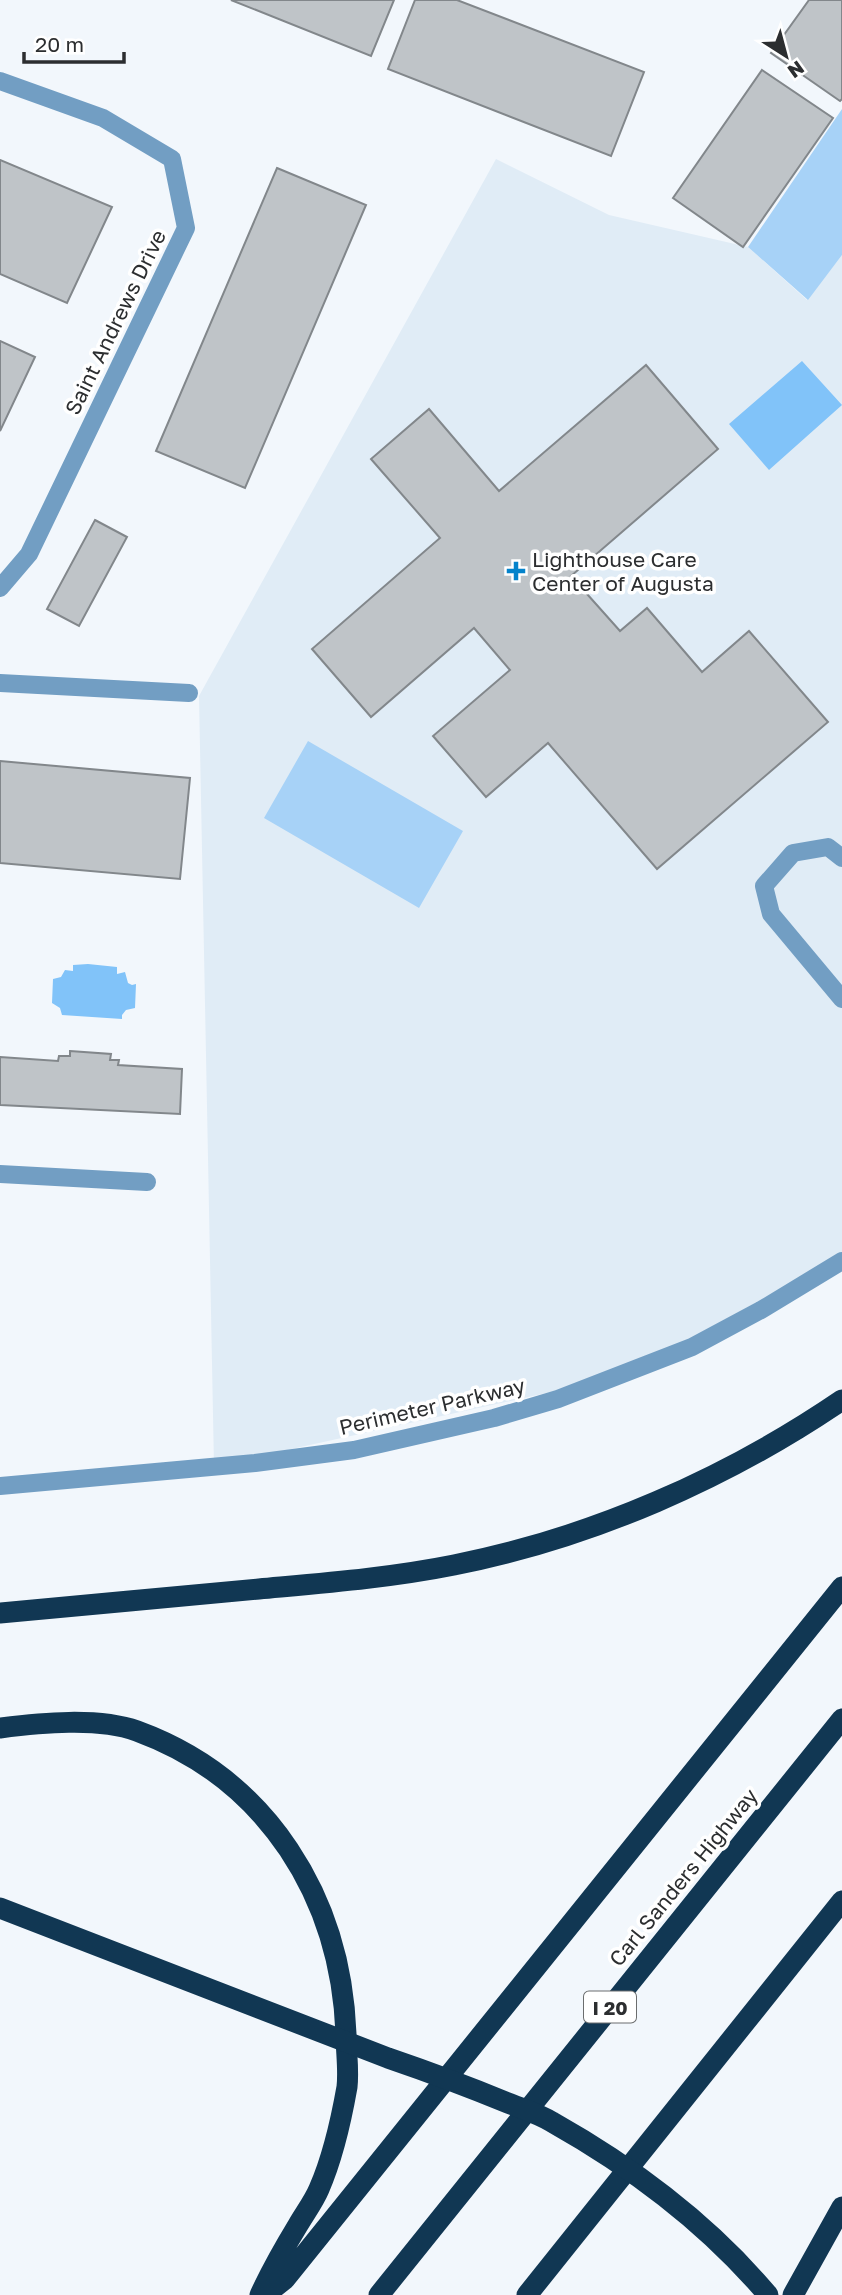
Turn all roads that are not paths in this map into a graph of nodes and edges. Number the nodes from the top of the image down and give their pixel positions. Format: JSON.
{"nodes":[{"id":1,"x":0,"y":81,"type":"edge"},
{"id":2,"x":0,"y":588,"type":"edge"},
{"id":3,"x":0,"y":683,"type":"edge"},
{"id":4,"x":189,"y":693,"type":"dead end"},
{"id":5,"x":842,"y":859,"type":"edge"},
{"id":6,"x":842,"y":999,"type":"edge"},
{"id":7,"x":0,"y":1174,"type":"edge"},
{"id":8,"x":147,"y":1182,"type":"dead end"},
{"id":9,"x":842,"y":1261,"type":"edge"},
{"id":10,"x":842,"y":1400,"type":"edge"},
{"id":11,"x":0,"y":1486,"type":"edge"},
{"id":12,"x":842,"y":1587,"type":"edge"},
{"id":13,"x":0,"y":1614,"type":"edge"},
{"id":14,"x":842,"y":1719,"type":"edge"},
{"id":15,"x":0,"y":1728,"type":"edge"},
{"id":16,"x":842,"y":1902,"type":"edge"},
{"id":17,"x":0,"y":1908,"type":"edge"},
{"id":18,"x":842,"y":2207,"type":"edge"},
{"id":19,"x":262,"y":2295,"type":"edge"},
{"id":20,"x":379,"y":2295,"type":"edge"},
{"id":21,"x":527,"y":2295,"type":"edge"},
{"id":22,"x":768,"y":2295,"type":"edge"},
{"id":23,"x":793,"y":2295,"type":"edge"}],
"edges":[{"from":1,"to":2,"type":"street","name":"Saint Andrews Drive"},
{"from":3,"to":4,"type":"street"},
{"from":5,"to":6,"type":"street"},
{"from":7,"to":8,"type":"street"},
{"from":9,"to":11,"type":"street","name":"Perimeter Parkway"},
{"from":10,"to":13,"type":"highway"},
{"from":12,"to":19,"type":"highway"},
{"from":14,"to":20,"type":"highway","name":"Carl Sanders Highway","number":"I 20"},
{"from":15,"to":19,"type":"highway"},
{"from":16,"to":21,"type":"highway"},
{"from":17,"to":22,"type":"highway","bridge":true},
{"from":18,"to":23,"type":"highway"}]}
